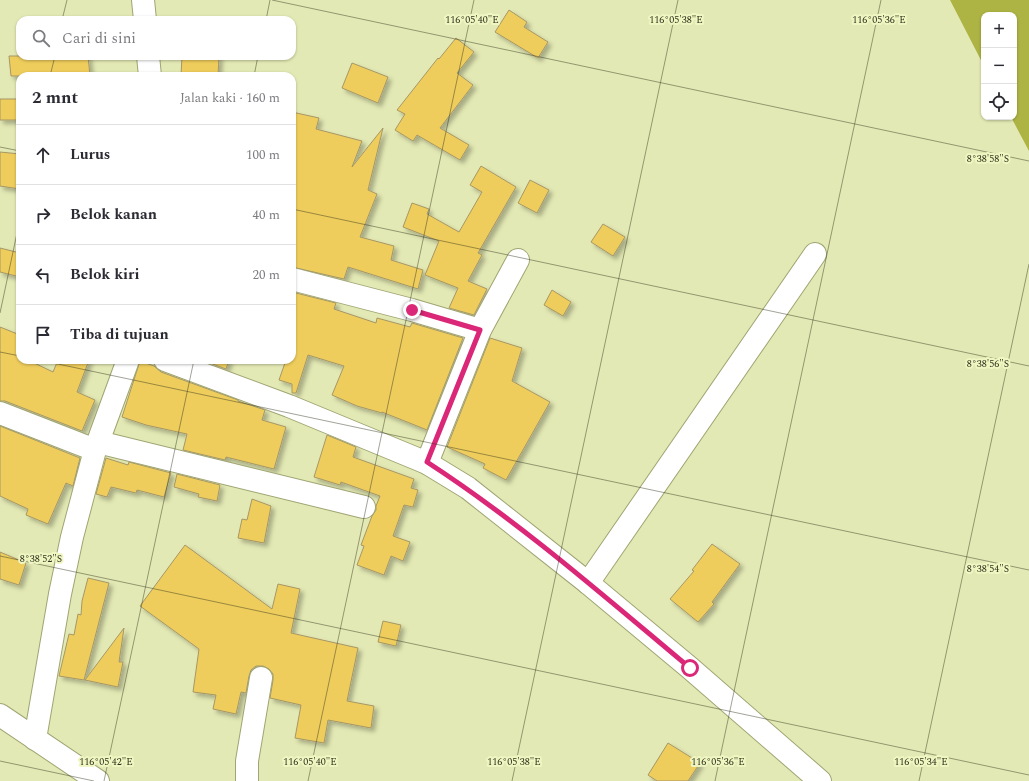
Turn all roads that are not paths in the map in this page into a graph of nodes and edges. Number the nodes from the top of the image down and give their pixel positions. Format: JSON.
{"nodes":[{"id":1,"x":143,"y":0,"type":"edge"},
{"id":2,"x":145,"y":16,"type":"edge"},
{"id":3,"x":148,"y":60,"type":"edge"},
{"id":4,"x":150,"y":72,"type":"edge"},
{"id":5,"x":815,"y":254,"type":"dead end"},
{"id":6,"x":518,"y":260,"type":"dead end"},
{"id":7,"x":296,"y":280,"type":"edge"},
{"id":8,"x":480,"y":330,"type":"junction"},
{"id":9,"x":127,"y":364,"type":"edge"},
{"id":10,"x":176,"y":364,"type":"edge"},
{"id":11,"x":0,"y":413,"type":"edge"},
{"id":12,"x":97,"y":446,"type":"junction"},
{"id":13,"x":427,"y":462,"type":"junction"},
{"id":14,"x":364,"y":507,"type":"dead end"},
{"id":15,"x":588,"y":583,"type":"junction"},
{"id":16,"x":261,"y":678,"type":"dead end"},
{"id":17,"x":0,"y":715,"type":"edge"},
{"id":18,"x":35,"y":740,"type":"junction"},
{"id":19,"x":98,"y":781,"type":"edge"},
{"id":20,"x":247,"y":781,"type":"edge"},
{"id":21,"x":820,"y":781,"type":"edge"}],
"edges":[{"from":1,"to":2,"type":"street"},
{"from":3,"to":4,"type":"street"},
{"from":5,"to":15,"type":"street"},
{"from":6,"to":8,"type":"street"},
{"from":7,"to":8,"type":"street"},
{"from":8,"to":13,"type":"street"},
{"from":9,"to":12,"type":"street"},
{"from":10,"to":13,"type":"street"},
{"from":11,"to":12,"type":"street"},
{"from":12,"to":14,"type":"street"},
{"from":12,"to":18,"type":"street"},
{"from":13,"to":15,"type":"street"},
{"from":15,"to":21,"type":"street"},
{"from":16,"to":20,"type":"street"},
{"from":17,"to":18,"type":"street"},
{"from":18,"to":19,"type":"street"}]}
